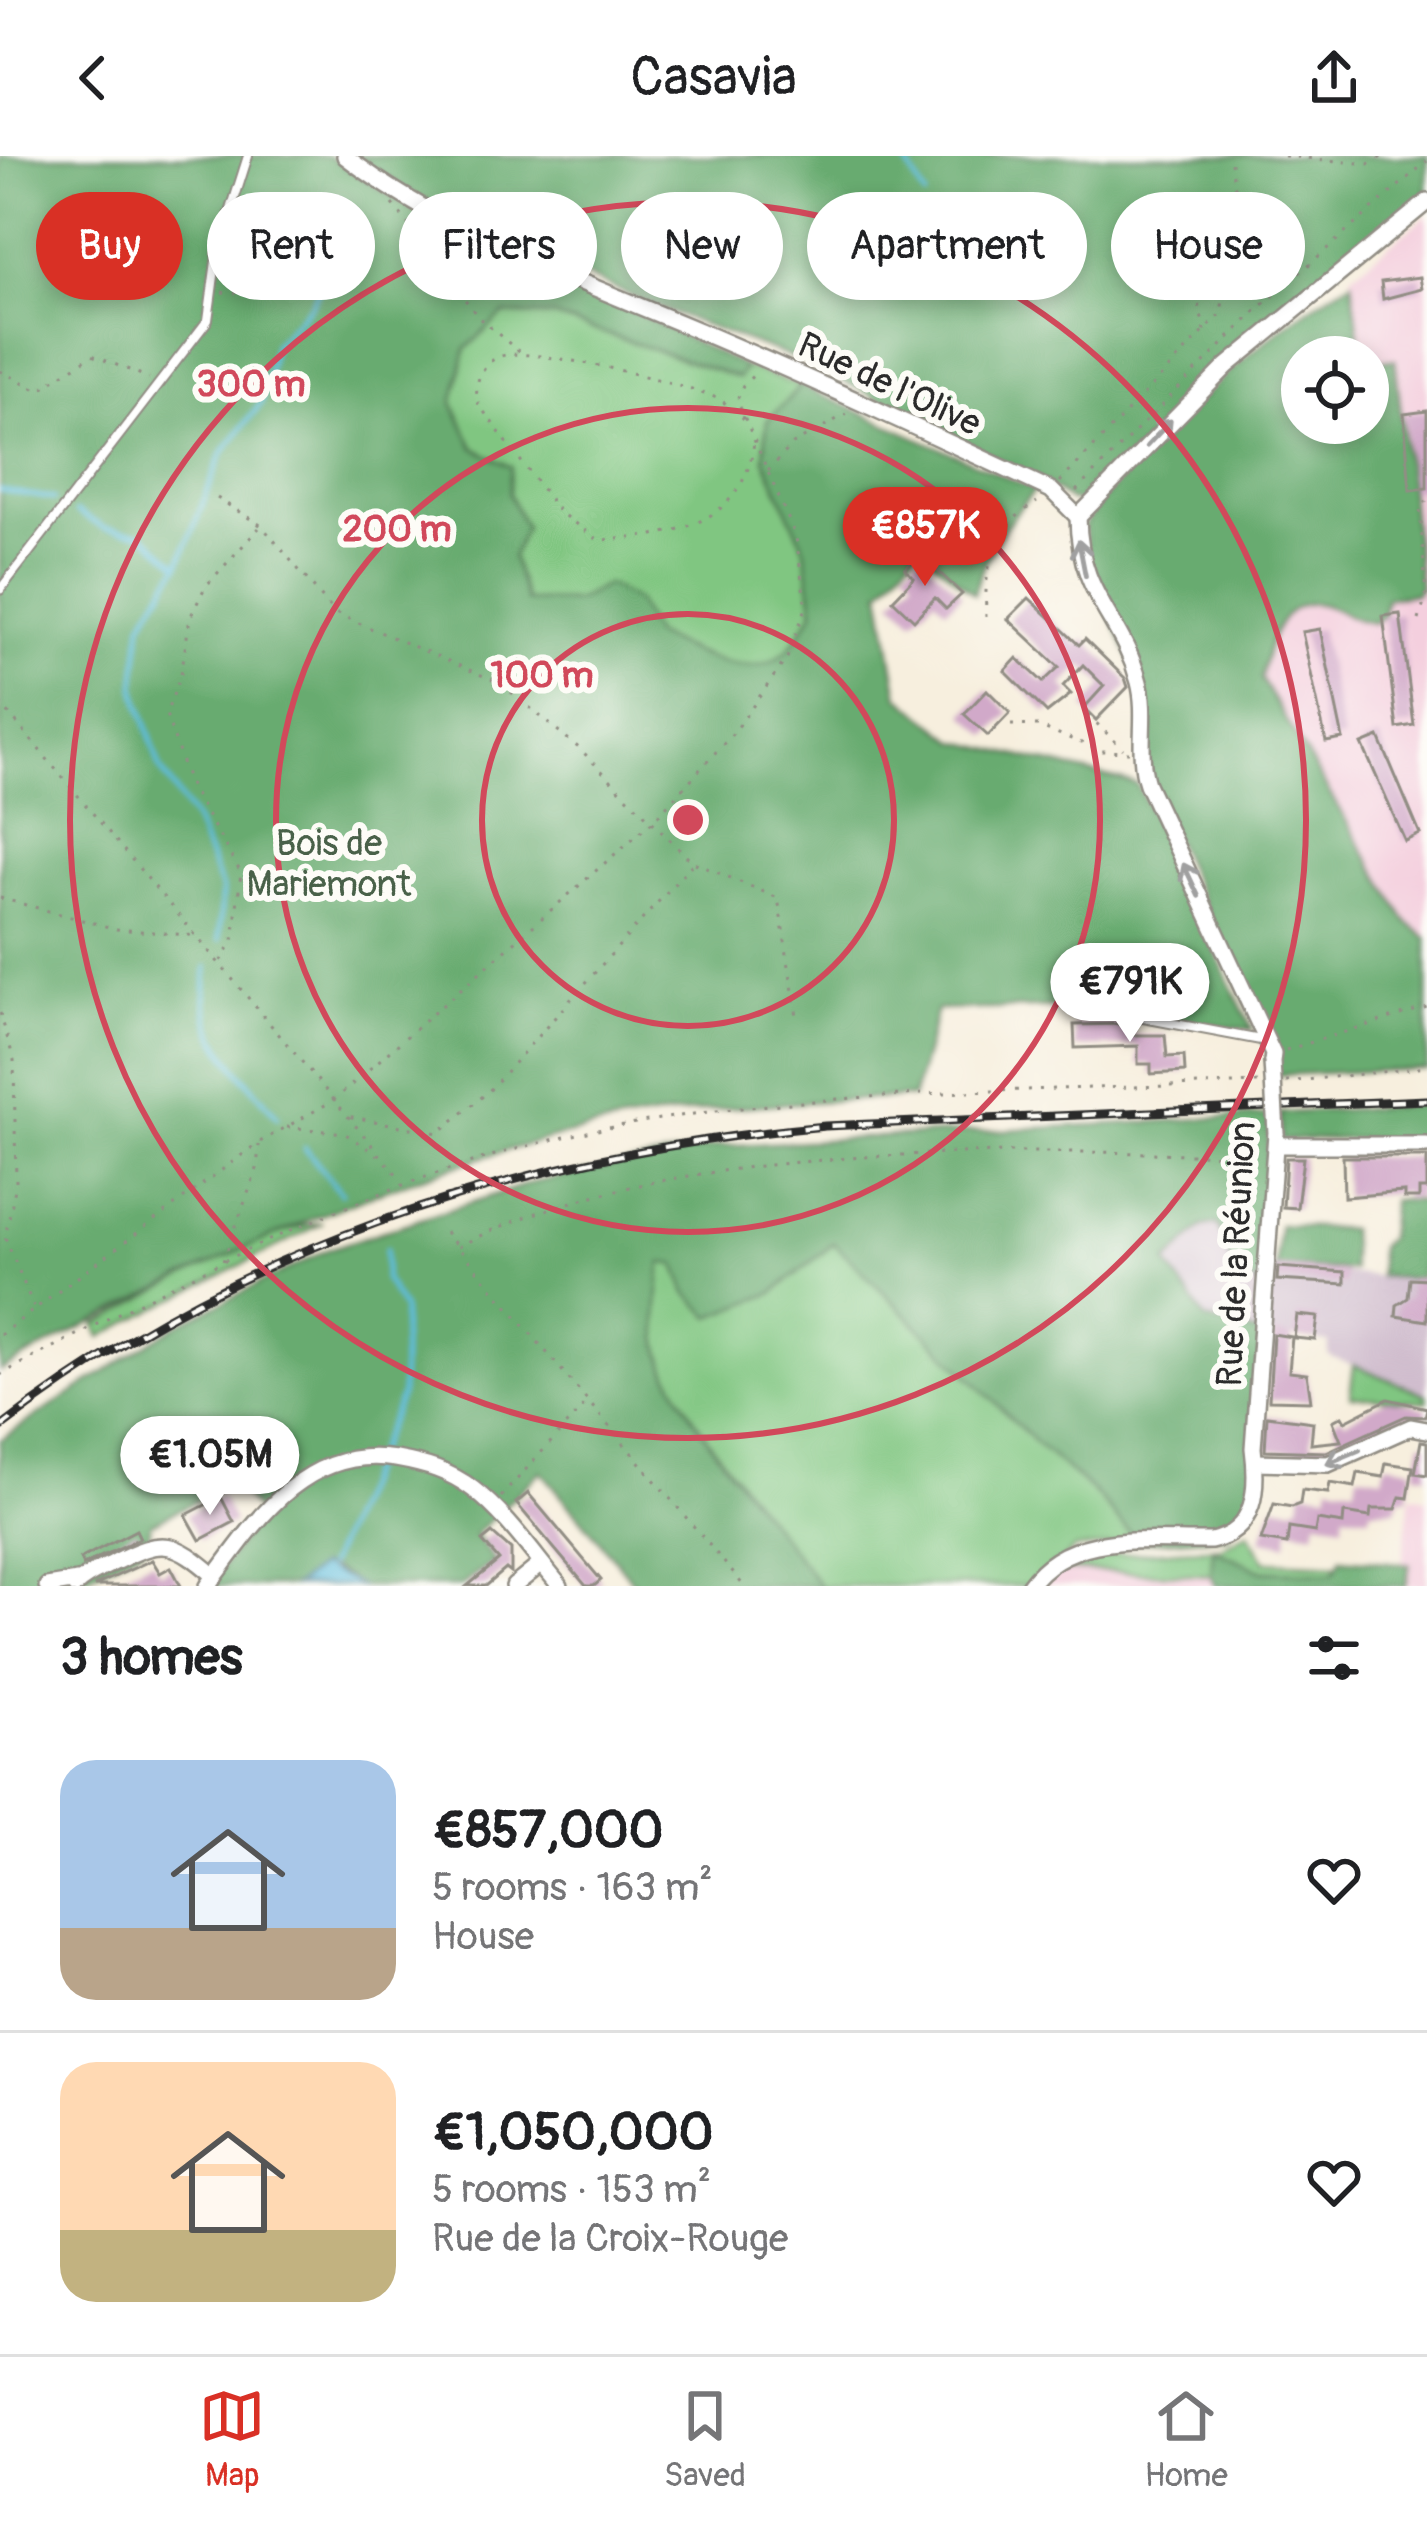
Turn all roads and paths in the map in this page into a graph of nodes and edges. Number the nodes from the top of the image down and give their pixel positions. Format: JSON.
{"nodes":[{"id":1,"x":248,"y":156,"type":"edge"},
{"id":2,"x":345,"y":156,"type":"edge"},
{"id":3,"x":1231,"y":156,"type":"edge"},
{"id":4,"x":1284,"y":156,"type":"edge"},
{"id":5,"x":1384,"y":156,"type":"edge"},
{"id":6,"x":1427,"y":161,"type":"edge"},
{"id":7,"x":1239,"y":185,"type":"junction"},
{"id":8,"x":392,"y":188,"type":"junction"},
{"id":9,"x":237,"y":192,"type":"edge"},
{"id":10,"x":1427,"y":202,"type":"edge"},
{"id":11,"x":212,"y":300,"type":"edge"},
{"id":12,"x":1205,"y":333,"type":"junction"},
{"id":13,"x":524,"y":355,"type":"junction"},
{"id":14,"x":778,"y":364,"type":"junction"},
{"id":15,"x":0,"y":371,"type":"edge"},
{"id":16,"x":161,"y":385,"type":"junction"},
{"id":17,"x":862,"y":403,"type":"junction"},
{"id":18,"x":746,"y":421,"type":"junction"},
{"id":19,"x":754,"y":440,"type":"junction"},
{"id":20,"x":767,"y":473,"type":"junction"},
{"id":21,"x":1059,"y":496,"type":"junction"},
{"id":22,"x":217,"y":498,"type":"dead end"},
{"id":23,"x":1427,"y":500,"type":"edge"},
{"id":24,"x":1078,"y":517,"type":"junction"},
{"id":25,"x":262,"y":526,"type":"junction"},
{"id":26,"x":0,"y":590,"type":"edge"},
{"id":27,"x":986,"y":617,"type":"dead end"},
{"id":28,"x":1419,"y":620,"type":"dead end"},
{"id":29,"x":0,"y":703,"type":"edge"},
{"id":30,"x":1088,"y":715,"type":"dead end"},
{"id":31,"x":1011,"y":725,"type":"dead end"},
{"id":32,"x":1132,"y":755,"type":"junction"},
{"id":33,"x":654,"y":820,"type":"junction"},
{"id":34,"x":693,"y":863,"type":"junction"},
{"id":35,"x":0,"y":898,"type":"edge"},
{"id":36,"x":198,"y":936,"type":"junction"},
{"id":37,"x":220,"y":962,"type":"junction"},
{"id":38,"x":1427,"y":1007,"type":"edge"},
{"id":39,"x":0,"y":1013,"type":"edge"},
{"id":40,"x":1122,"y":1014,"type":"dead end"},
{"id":41,"x":796,"y":1016,"type":"dead end"},
{"id":42,"x":1270,"y":1053,"type":"junction"},
{"id":43,"x":1427,"y":1066,"type":"edge"},
{"id":44,"x":1282,"y":1082,"type":"dead end"},
{"id":45,"x":1259,"y":1083,"type":"dead end"},
{"id":46,"x":334,"y":1100,"type":"junction"},
{"id":47,"x":347,"y":1115,"type":"junction"},
{"id":48,"x":280,"y":1129,"type":"junction"},
{"id":49,"x":258,"y":1143,"type":"junction"},
{"id":50,"x":1427,"y":1144,"type":"edge"},
{"id":51,"x":1276,"y":1145,"type":"junction"},
{"id":52,"x":387,"y":1163,"type":"junction"},
{"id":53,"x":398,"y":1176,"type":"dead end"},
{"id":54,"x":445,"y":1232,"type":"dead end"},
{"id":55,"x":458,"y":1247,"type":"junction"},
{"id":56,"x":223,"y":1261,"type":"junction"},
{"id":57,"x":34,"y":1308,"type":"junction"},
{"id":58,"x":0,"y":1335,"type":"edge"},
{"id":59,"x":0,"y":1375,"type":"edge"},
{"id":60,"x":587,"y":1402,"type":"junction"},
{"id":61,"x":1427,"y":1430,"type":"edge"},
{"id":62,"x":1255,"y":1462,"type":"junction"},
{"id":63,"x":492,"y":1507,"type":"junction"},
{"id":64,"x":542,"y":1564,"type":"junction"},
{"id":65,"x":212,"y":1581,"type":"edge"},
{"id":66,"x":76,"y":1584,"type":"edge"},
{"id":67,"x":47,"y":1586,"type":"edge"},
{"id":68,"x":514,"y":1586,"type":"edge"},
{"id":69,"x":560,"y":1586,"type":"edge"},
{"id":70,"x":744,"y":1586,"type":"edge"},
{"id":71,"x":1029,"y":1586,"type":"edge"}],
"edges":[{"from":1,"to":9,"type":"lane"},
{"from":2,"to":8,"type":"street","name":"Rue de l'Olive"},
{"from":3,"to":7,"type":"path"},
{"from":4,"to":5,"type":"path"},
{"from":6,"to":21,"type":"path"},
{"from":7,"to":12,"type":"path"},
{"from":7,"to":12,"type":"path"},
{"from":8,"to":13,"type":"path"},
{"from":8,"to":14,"type":"street","name":"Rue de l'Olive"},
{"from":24,"to":10,"type":"street","one_way":true},
{"from":11,"to":16,"type":"lane"},
{"from":12,"to":21,"type":"path"},
{"from":13,"to":18,"type":"path"},
{"from":13,"to":19,"type":"path"},
{"from":14,"to":17,"type":"street","name":"Rue de l'Olive"},
{"from":14,"to":18,"type":"path"},
{"from":15,"to":16,"type":"path"},
{"from":16,"to":26,"type":"lane"},
{"from":17,"to":20,"type":"path"},
{"from":17,"to":21,"type":"street","name":"Rue de l'Olive"},
{"from":18,"to":19,"type":"path"},
{"from":19,"to":20,"type":"path"},
{"from":20,"to":33,"type":"path"},
{"from":21,"to":24,"type":"street"},
{"from":21,"to":27,"type":"path"},
{"from":22,"to":25,"type":"path"},
{"from":23,"to":28,"type":"path"},
{"from":32,"to":24,"type":"street","name":"Rue de la Réunion","one_way":true},
{"from":25,"to":33,"type":"path"},
{"from":25,"to":37,"type":"path"},
{"from":29,"to":36,"type":"path"},
{"from":30,"to":32,"type":"path"},
{"from":31,"to":32,"type":"path"},
{"from":42,"to":32,"type":"street","name":"Rue de la Réunion","one_way":true},
{"from":33,"to":34,"type":"path"},
{"from":33,"to":46,"type":"path"},
{"from":34,"to":41,"type":"path"},
{"from":34,"to":47,"type":"path"},
{"from":35,"to":36,"type":"path"},
{"from":36,"to":37,"type":"path"},
{"from":37,"to":46,"type":"path"},
{"from":38,"to":42,"type":"path"},
{"from":39,"to":57,"type":"path"},
{"from":40,"to":42,"type":"lane"},
{"from":42,"to":51,"type":"street","name":"Rue de la Réunion","bridge":true},
{"from":43,"to":44,"type":"path"},
{"from":45,"to":56,"type":"path"},
{"from":46,"to":47,"type":"path"},
{"from":46,"to":48,"type":"path"},
{"from":47,"to":52,"type":"path"},
{"from":48,"to":49,"type":"path"},
{"from":48,"to":52,"type":"path"},
{"from":49,"to":56,"type":"path"},
{"from":49,"to":57,"type":"path"},
{"from":50,"to":51,"type":"street"},
{"from":51,"to":55,"type":"path"},
{"from":51,"to":62,"type":"street","name":"Rue de la Réunion"},
{"from":52,"to":53,"type":"path"},
{"from":54,"to":55,"type":"path"},
{"from":55,"to":60,"type":"path"},
{"from":56,"to":59,"type":"path"},
{"from":57,"to":58,"type":"path"},
{"from":60,"to":63,"type":"path"},
{"from":60,"to":70,"type":"path"},
{"from":61,"to":62,"type":"street","one_way":true},
{"from":62,"to":71,"type":"street","name":"Rue de la Réunion"},
{"from":63,"to":64,"type":"street"},
{"from":63,"to":65,"type":"street"},
{"from":64,"to":68,"type":"street"},
{"from":64,"to":69,"type":"street"},
{"from":65,"to":66,"type":"street"},
{"from":66,"to":67,"type":"street"}]}
